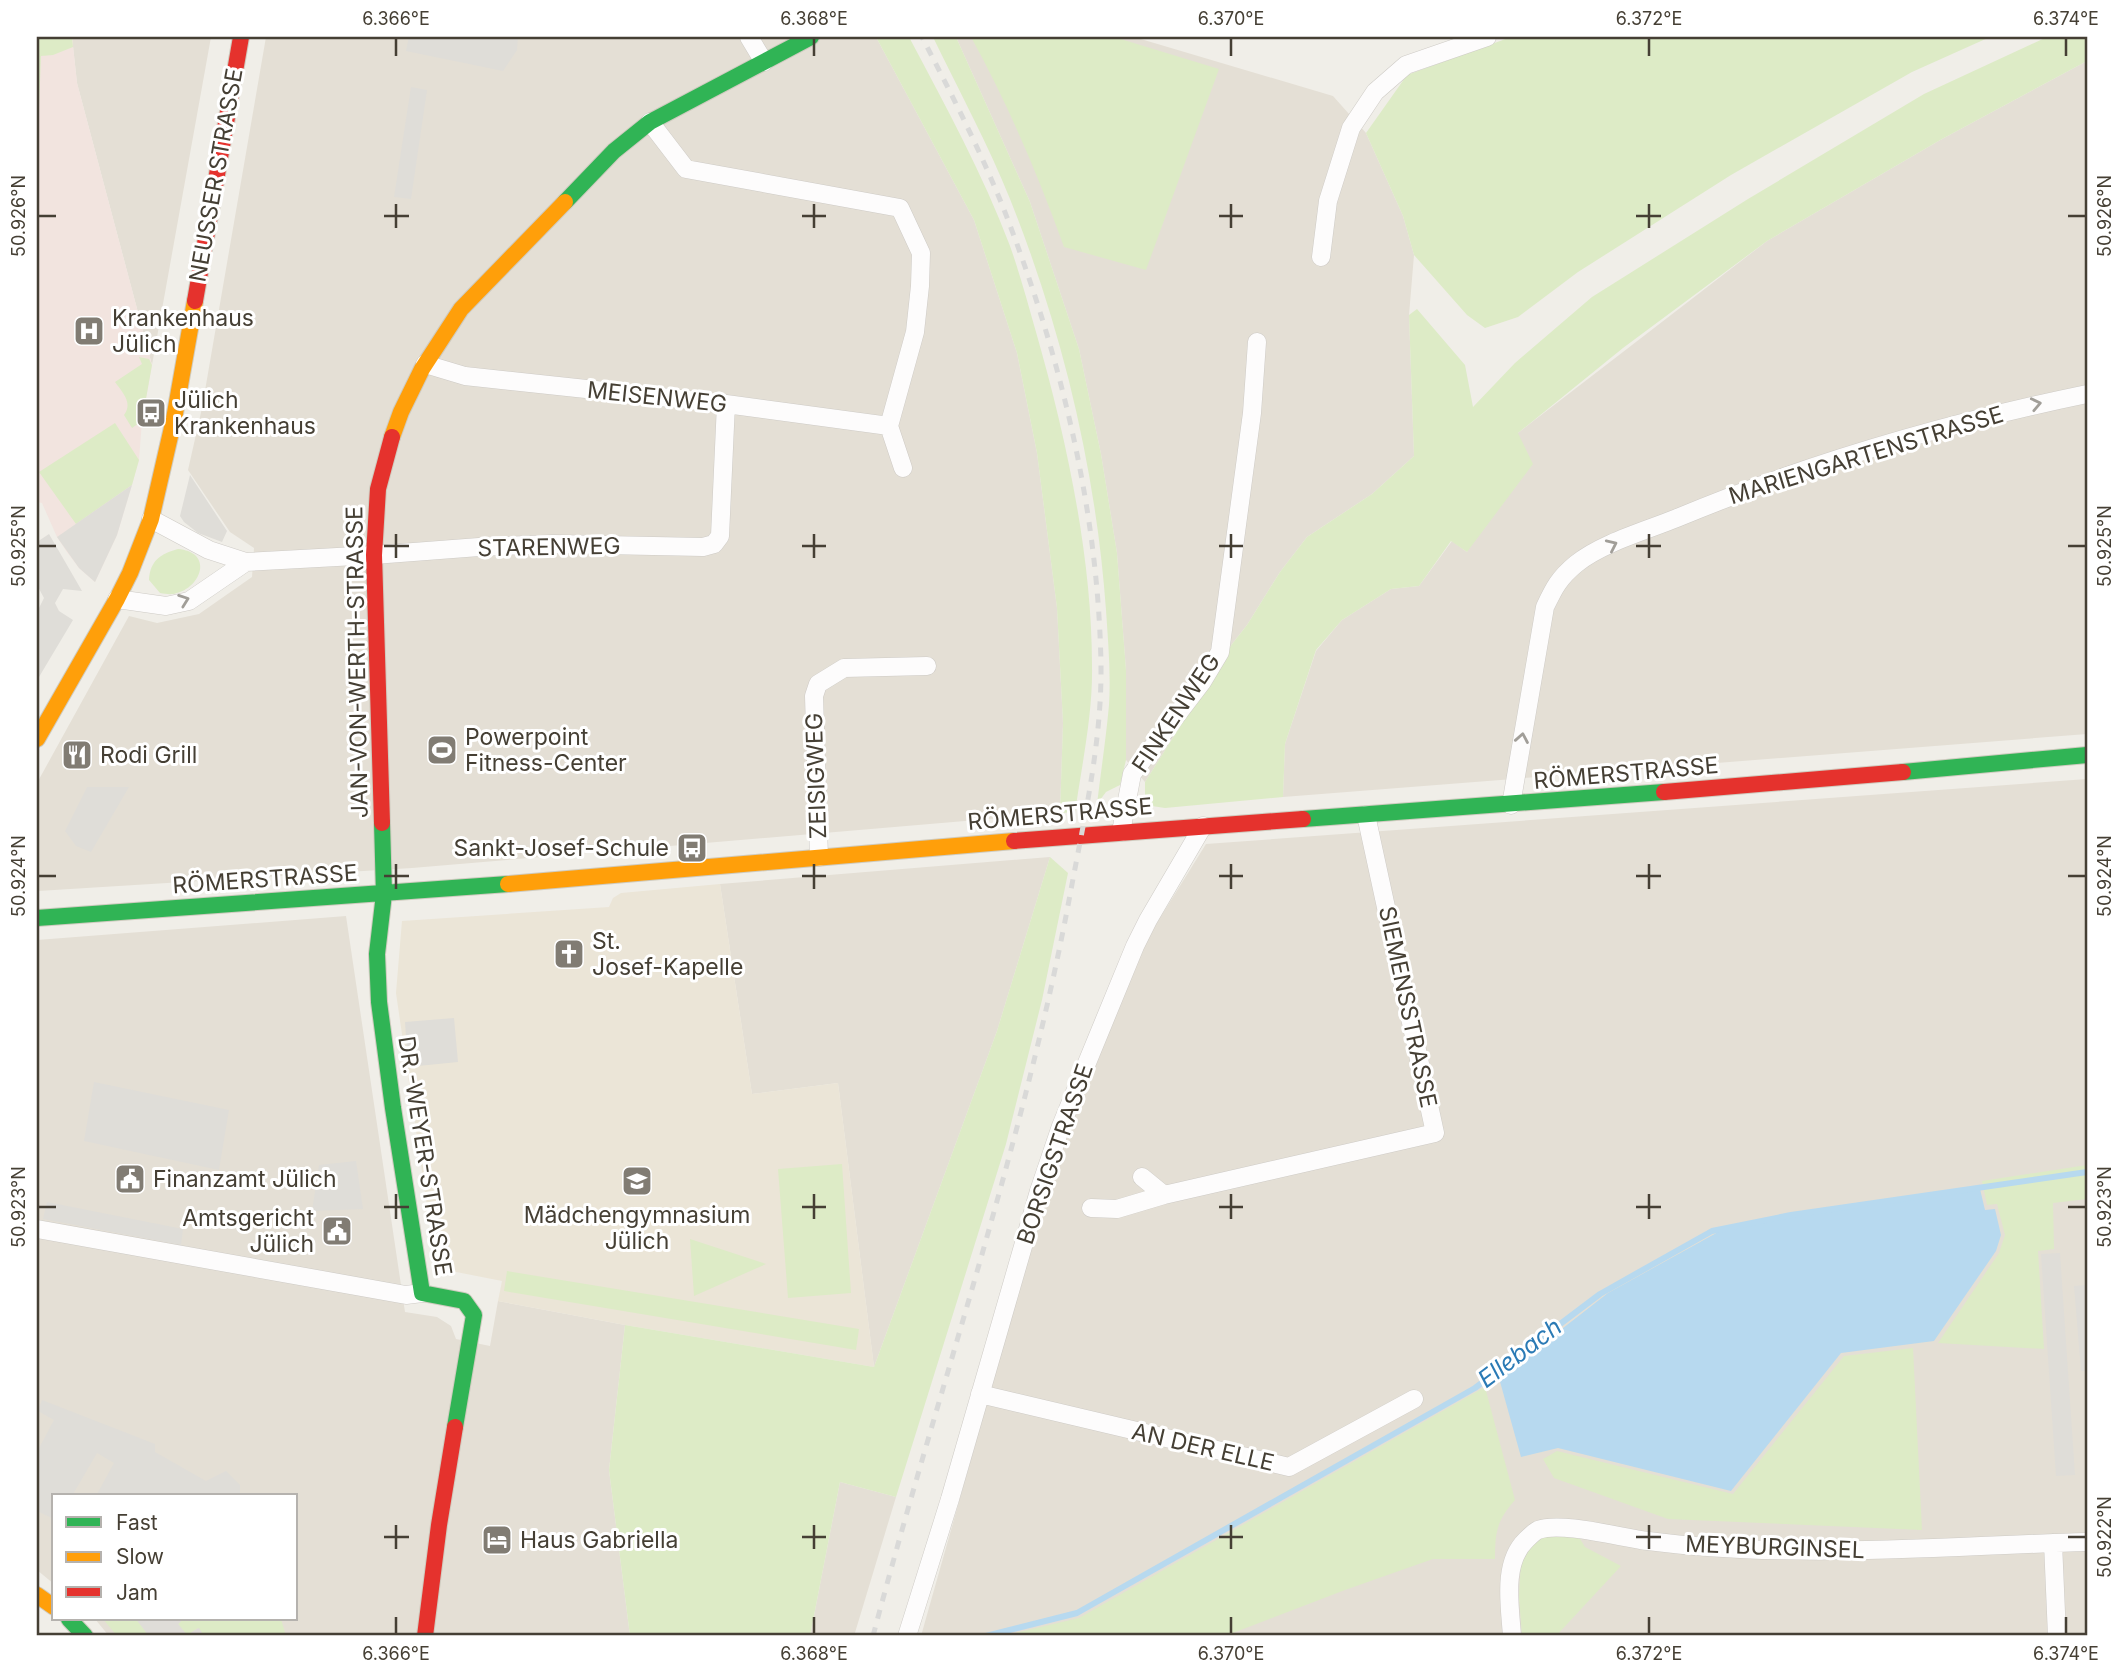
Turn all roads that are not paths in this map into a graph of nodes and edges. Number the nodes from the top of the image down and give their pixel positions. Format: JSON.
{"nodes":[{"id":1,"x":241,"y":37,"type":"edge"},
{"id":2,"x":749,"y":37,"type":"edge"},
{"id":3,"x":811,"y":37,"type":"edge"},
{"id":4,"x":1488,"y":37,"type":"edge"},
{"id":5,"x":764,"y":62,"type":"junction"},
{"id":6,"x":650,"y":122,"type":"junction"},
{"id":7,"x":1321,"y":257,"type":"dead end"},
{"id":8,"x":1258,"y":342,"type":"dead end"},
{"id":9,"x":425,"y":364,"type":"junction"},
{"id":10,"x":2087,"y":394,"type":"edge"},
{"id":11,"x":726,"y":404,"type":"junction"},
{"id":12,"x":889,"y":426,"type":"junction"},
{"id":13,"x":903,"y":468,"type":"dead end"},
{"id":14,"x":150,"y":519,"type":"junction"},
{"id":15,"x":374,"y":555,"type":"junction"},
{"id":16,"x":246,"y":562,"type":"junction"},
{"id":17,"x":117,"y":599,"type":"junction"},
{"id":18,"x":927,"y":666,"type":"dead end"},
{"id":19,"x":37,"y":739,"type":"edge"},
{"id":20,"x":2087,"y":755,"type":"edge"},
{"id":21,"x":1511,"y":805,"type":"junction"},
{"id":22,"x":1366,"y":815,"type":"junction"},
{"id":23,"x":1203,"y":826,"type":"junction"},
{"id":24,"x":1121,"y":832,"type":"junction"},
{"id":25,"x":819,"y":857,"type":"junction"},
{"id":26,"x":384,"y":894,"type":"junction"},
{"id":27,"x":37,"y":911,"type":"edge"},
{"id":28,"x":56,"y":916,"type":"junction"},
{"id":29,"x":37,"y":918,"type":"edge"},
{"id":30,"x":1142,"y":1177,"type":"dead end"},
{"id":31,"x":1164,"y":1195,"type":"junction"},
{"id":32,"x":1091,"y":1208,"type":"dead end"},
{"id":33,"x":37,"y":1228,"type":"edge"},
{"id":34,"x":422,"y":1293,"type":"junction"},
{"id":35,"x":980,"y":1394,"type":"junction"},
{"id":36,"x":1414,"y":1399,"type":"dead end"},
{"id":37,"x":950,"y":1499,"type":"junction"},
{"id":38,"x":960,"y":1520,"type":"dead end"},
{"id":39,"x":2087,"y":1542,"type":"edge"},
{"id":40,"x":2053,"y":1543,"type":"junction"},
{"id":41,"x":37,"y":1595,"type":"edge"},
{"id":42,"x":52,"y":1606,"type":"edge"},
{"id":43,"x":70,"y":1620,"type":"edge"},
{"id":44,"x":85,"y":1636,"type":"edge"},
{"id":45,"x":425,"y":1636,"type":"edge"},
{"id":46,"x":907,"y":1636,"type":"edge"},
{"id":47,"x":1512,"y":1636,"type":"edge"},
{"id":48,"x":2057,"y":1636,"type":"edge"}],
"edges":[{"from":1,"to":14,"type":"main road","name":"NEUSSER STRASSE"},
{"from":2,"to":5,"type":"street"},
{"from":3,"to":5,"type":"main road","name":"JAN-VON-WERTH-STRASSE"},
{"from":4,"to":7,"type":"street"},
{"from":5,"to":6,"type":"main road","name":"JAN-VON-WERTH-STRASSE"},
{"from":6,"to":9,"type":"main road","name":"JAN-VON-WERTH-STRASSE"},
{"from":6,"to":12,"type":"street"},
{"from":8,"to":24,"type":"street","name":"FINKENWEG"},
{"from":9,"to":11,"type":"street","name":"MEISENWEG"},
{"from":9,"to":15,"type":"main road","name":"JAN-VON-WERTH-STRASSE"},
{"from":21,"to":10,"type":"street","name":"MARIENGARTENSTRASSE","one_way":true},
{"from":11,"to":12,"type":"street","name":"MEISENWEG"},
{"from":11,"to":15,"type":"street","name":"STARENWEG"},
{"from":12,"to":13,"type":"street"},
{"from":14,"to":16,"type":"street"},
{"from":14,"to":17,"type":"main road","name":"NEUSSER STRASSE"},
{"from":15,"to":16,"type":"street"},
{"from":15,"to":26,"type":"main road","name":"JAN-VON-WERTH-STRASSE"},
{"from":17,"to":16,"type":"street","one_way":true},
{"from":17,"to":19,"type":"main road","name":"NEUSSER STRASSE"},
{"from":18,"to":25,"type":"street","name":"ZEISIGWEG"},
{"from":20,"to":21,"type":"main road","name":"RÖMERSTRASSE"},
{"from":21,"to":22,"type":"main road","name":"RÖMERSTRASSE"},
{"from":22,"to":23,"type":"main road","name":"RÖMERSTRASSE"},
{"from":22,"to":31,"type":"street","name":"SIEMENSSTRASSE"},
{"from":23,"to":24,"type":"main road","name":"RÖMERSTRASSE"},
{"from":23,"to":35,"type":"street","name":"BORSIGSTRASSE"},
{"from":24,"to":25,"type":"main road","name":"RÖMERSTRASSE"},
{"from":25,"to":26,"type":"main road","name":"RÖMERSTRASSE"},
{"from":26,"to":28,"type":"main road","name":"RÖMERSTRASSE"},
{"from":26,"to":34,"type":"main road","name":"DR.-WEYER-STRASSE"},
{"from":27,"to":28,"type":"main road"},
{"from":28,"to":29,"type":"main road","name":"RÖMERSTRASSE"},
{"from":30,"to":31,"type":"street"},
{"from":31,"to":32,"type":"street","name":"SIEMENSSTRASSE"},
{"from":33,"to":34,"type":"street"},
{"from":34,"to":45,"type":"main road","name":"DR.-WEYER-STRASSE"},
{"from":35,"to":36,"type":"street","name":"AN DER ELLE"},
{"from":35,"to":37,"type":"street","name":"BORSIGSTRASSE"},
{"from":37,"to":38,"type":"street"},
{"from":37,"to":46,"type":"street","name":"BORSIGSTRASSE"},
{"from":39,"to":40,"type":"street","name":"MEYBURGINSEL"},
{"from":40,"to":47,"type":"street","name":"MEYBURGINSEL"},
{"from":40,"to":48,"type":"street"},
{"from":41,"to":42,"type":"main road"},
{"from":43,"to":44,"type":"main road"}]}
